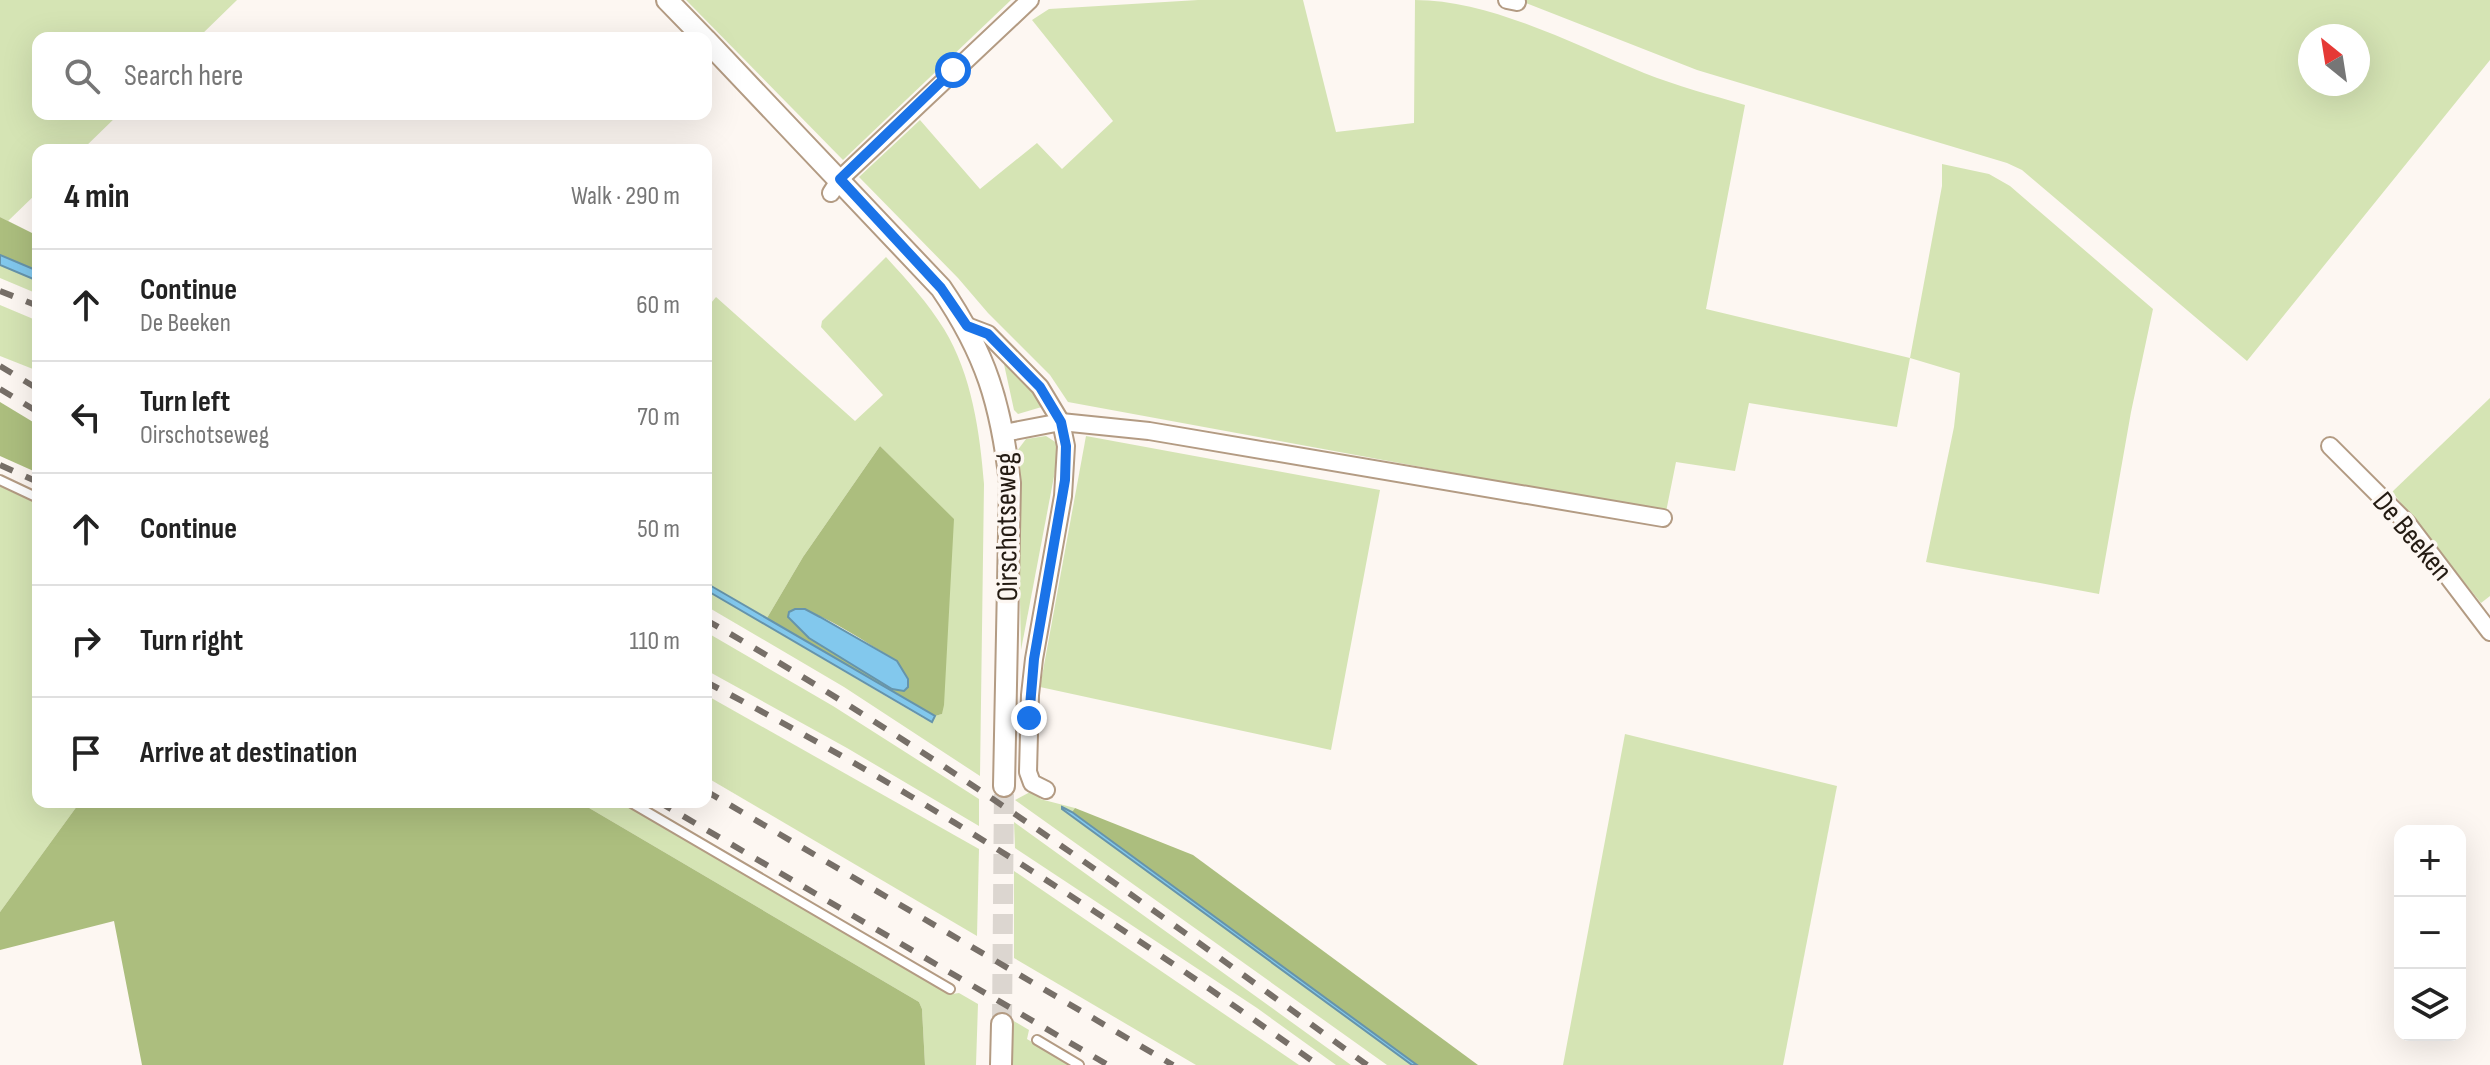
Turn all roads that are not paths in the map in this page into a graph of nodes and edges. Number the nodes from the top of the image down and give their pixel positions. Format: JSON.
{"nodes":[{"id":1,"x":667,"y":0,"type":"edge"},
{"id":2,"x":1030,"y":0,"type":"edge"},
{"id":3,"x":698,"y":32,"type":"edge"},
{"id":4,"x":712,"y":47,"type":"edge"},
{"id":5,"x":836,"y":186,"type":"junction"},
{"id":6,"x":967,"y":326,"type":"junction"},
{"id":7,"x":1061,"y":422,"type":"junction"},
{"id":8,"x":1004,"y":433,"type":"junction"},
{"id":9,"x":2330,"y":446,"type":"dead end"},
{"id":10,"x":0,"y":480,"type":"edge"},
{"id":11,"x":32,"y":495,"type":"edge"},
{"id":12,"x":1663,"y":518,"type":"dead end"},
{"id":13,"x":2490,"y":632,"type":"edge"},
{"id":14,"x":1004,"y":786,"type":"tunnel mouth"},
{"id":15,"x":1046,"y":790,"type":"dead end"},
{"id":16,"x":640,"y":808,"type":"edge"},
{"id":17,"x":950,"y":989,"type":"dead end"},
{"id":18,"x":1002,"y":1024,"type":"tunnel mouth"},
{"id":19,"x":1037,"y":1040,"type":"dead end"},
{"id":20,"x":1001,"y":1065,"type":"edge"},
{"id":21,"x":1079,"y":1065,"type":"edge"}],
"edges":[{"from":1,"to":3,"type":"street","name":"Oirschotseweg"},
{"from":2,"to":5,"type":"street"},
{"from":4,"to":5,"type":"street","name":"Oirschotseweg"},
{"from":5,"to":6,"type":"street","name":"Oirschotseweg"},
{"from":6,"to":7,"type":"street"},
{"from":6,"to":8,"type":"street","name":"Oirschotseweg"},
{"from":7,"to":8,"type":"street"},
{"from":7,"to":12,"type":"street"},
{"from":7,"to":15,"type":"street"},
{"from":8,"to":14,"type":"street","name":"Oirschotseweg"},
{"from":9,"to":13,"type":"street","name":"De Beeken"},
{"from":10,"to":11,"type":"lane"},
{"from":16,"to":17,"type":"lane"},
{"from":18,"to":20,"type":"street"},
{"from":19,"to":21,"type":"lane"}]}
